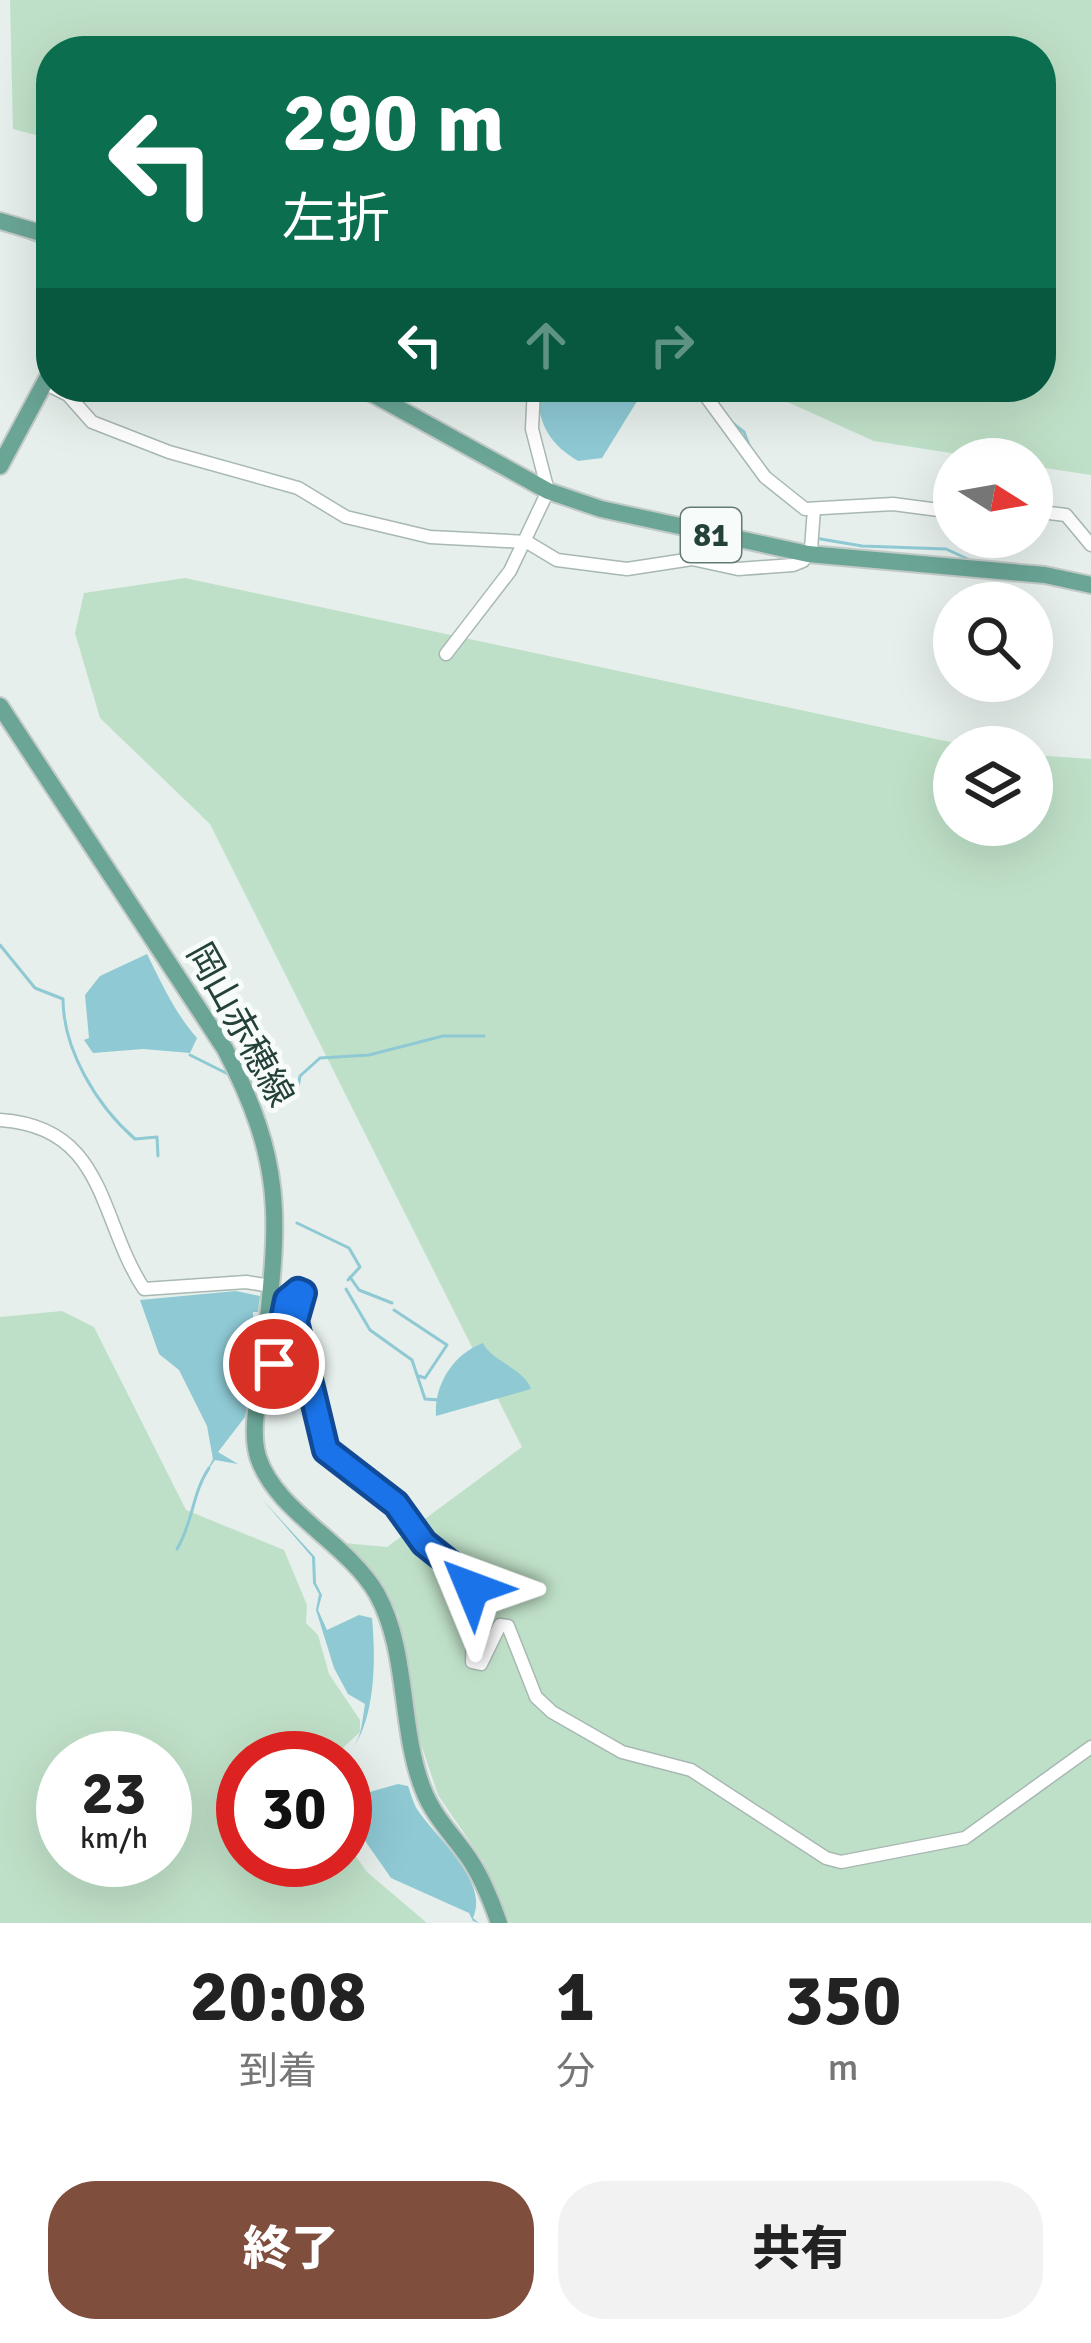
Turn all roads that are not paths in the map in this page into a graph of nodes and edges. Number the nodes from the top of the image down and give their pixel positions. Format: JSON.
{"nodes":[{"id":1,"x":0,"y":220,"type":"edge"},
{"id":2,"x":36,"y":231,"type":"edge"},
{"id":3,"x":38,"y":402,"type":"edge"},
{"id":4,"x":74,"y":402,"type":"edge"},
{"id":5,"x":387,"y":402,"type":"edge"},
{"id":6,"x":533,"y":402,"type":"edge"},
{"id":7,"x":710,"y":402,"type":"edge"},
{"id":8,"x":0,"y":466,"type":"edge"},
{"id":9,"x":548,"y":491,"type":"junction"},
{"id":10,"x":810,"y":509,"type":"junction"},
{"id":11,"x":933,"y":509,"type":"edge"},
{"id":12,"x":1053,"y":513,"type":"edge"},
{"id":13,"x":527,"y":542,"type":"junction"},
{"id":14,"x":811,"y":543,"type":"junction"},
{"id":15,"x":1091,"y":545,"type":"edge"},
{"id":16,"x":1091,"y":585,"type":"edge"},
{"id":17,"x":446,"y":654,"type":"dead end"},
{"id":18,"x":0,"y":706,"type":"edge"},
{"id":19,"x":0,"y":1120,"type":"edge"},
{"id":20,"x":271,"y":1286,"type":"junction"},
{"id":21,"x":263,"y":1371,"type":"junction"},
{"id":22,"x":1091,"y":1748,"type":"edge"},
{"id":23,"x":499,"y":1923,"type":"edge"}],
"edges":[{"from":1,"to":2,"type":"main road"},
{"from":3,"to":8,"type":"main road"},
{"from":4,"to":13,"type":"street"},
{"from":5,"to":9,"type":"main road","number":"81"},
{"from":6,"to":9,"type":"street"},
{"from":7,"to":10,"type":"street"},
{"from":9,"to":13,"type":"street"},
{"from":9,"to":14,"type":"main road","number":"81"},
{"from":10,"to":11,"type":"street"},
{"from":10,"to":14,"type":"street"},
{"from":12,"to":15,"type":"street"},
{"from":13,"to":14,"type":"street"},
{"from":13,"to":17,"type":"street"},
{"from":14,"to":16,"type":"main road","number":"81"},
{"from":18,"to":20,"type":"main road","name":"岡山赤穂線"},
{"from":19,"to":20,"type":"street"},
{"from":20,"to":21,"type":"main road","name":"岡山赤穂線"},
{"from":21,"to":22,"type":"street"},
{"from":21,"to":23,"type":"main road","name":"岡山赤穂線"}]}
